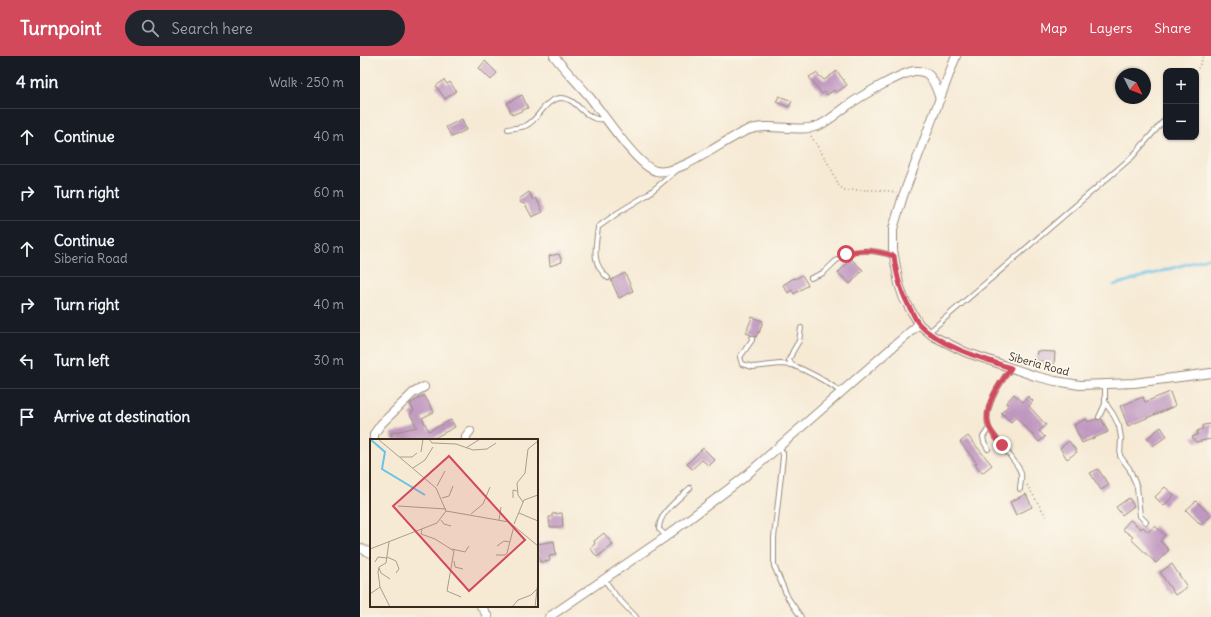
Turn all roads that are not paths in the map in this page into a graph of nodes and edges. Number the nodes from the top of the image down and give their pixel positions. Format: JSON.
{"nodes":[{"id":1,"x":554,"y":56,"type":"edge"},
{"id":2,"x":956,"y":56,"type":"edge"},
{"id":3,"x":940,"y":99,"type":"junction"},
{"id":4,"x":607,"y":119,"type":"junction"},
{"id":5,"x":1163,"y":121,"type":"edge"},
{"id":6,"x":508,"y":129,"type":"dead end"},
{"id":7,"x":680,"y":168,"type":"junction"},
{"id":8,"x":894,"y":256,"type":"junction"},
{"id":9,"x":608,"y":278,"type":"dead end"},
{"id":10,"x":811,"y":278,"type":"dead end"},
{"id":11,"x":919,"y":324,"type":"junction"},
{"id":12,"x":801,"y":328,"type":"dead end"},
{"id":13,"x":929,"y":332,"type":"junction"},
{"id":14,"x":752,"y":338,"type":"dead end"},
{"id":15,"x":792,"y":365,"type":"junction"},
{"id":16,"x":1011,"y":368,"type":"junction"},
{"id":17,"x":1211,"y":373,"type":"edge"},
{"id":18,"x":1105,"y":385,"type":"junction"},
{"id":19,"x":424,"y":387,"type":"dead end"},
{"id":20,"x":841,"y":392,"type":"junction"},
{"id":21,"x":1105,"y":400,"type":"junction"},
{"id":22,"x":1100,"y":417,"type":"dead end"},
{"id":23,"x":990,"y":428,"type":"junction"},
{"id":24,"x":470,"y":432,"type":"dead end"},
{"id":25,"x":374,"y":439,"type":"edge"},
{"id":26,"x":466,"y":439,"type":"edge"},
{"id":27,"x":779,"y":447,"type":"junction"},
{"id":28,"x":988,"y":449,"type":"dead end"},
{"id":29,"x":690,"y":488,"type":"dead end"},
{"id":30,"x":1020,"y":490,"type":"dead end"},
{"id":31,"x":1146,"y":522,"type":"dead end"},
{"id":32,"x":666,"y":537,"type":"junction"},
{"id":33,"x":360,"y":548,"type":"edge"},
{"id":34,"x":370,"y":553,"type":"edge"},
{"id":35,"x":604,"y":579,"type":"junction"},
{"id":36,"x":482,"y":607,"type":"edge"},
{"id":37,"x":488,"y":617,"type":"edge"},
{"id":38,"x":549,"y":617,"type":"edge"},
{"id":39,"x":636,"y":617,"type":"edge"},
{"id":40,"x":801,"y":617,"type":"edge"}],
"edges":[{"from":1,"to":4,"type":"street"},
{"from":2,"to":3,"type":"street"},
{"from":3,"to":7,"type":"street"},
{"from":3,"to":8,"type":"street"},
{"from":4,"to":6,"type":"lane"},
{"from":4,"to":7,"type":"street"},
{"from":5,"to":13,"type":"lane"},
{"from":7,"to":9,"type":"lane"},
{"from":8,"to":10,"type":"lane"},
{"from":8,"to":11,"type":"street"},
{"from":11,"to":13,"type":"street","name":"Siberia Road"},
{"from":11,"to":20,"type":"street"},
{"from":12,"to":15,"type":"lane"},
{"from":13,"to":16,"type":"street","name":"Siberia Road"},
{"from":14,"to":15,"type":"lane"},
{"from":15,"to":20,"type":"lane"},
{"from":16,"to":18,"type":"street","name":"Siberia Road"},
{"from":16,"to":23,"type":"lane"},
{"from":17,"to":18,"type":"street","name":"Siberia Road"},
{"from":18,"to":21,"type":"lane"},
{"from":19,"to":25,"type":"street"},
{"from":20,"to":27,"type":"street"},
{"from":21,"to":22,"type":"lane"},
{"from":21,"to":31,"type":"lane"},
{"from":23,"to":28,"type":"lane"},
{"from":23,"to":30,"type":"lane"},
{"from":24,"to":26,"type":"street"},
{"from":27,"to":32,"type":"street"},
{"from":27,"to":40,"type":"lane"},
{"from":29,"to":32,"type":"lane"},
{"from":32,"to":35,"type":"street"},
{"from":33,"to":34,"type":"street"},
{"from":35,"to":38,"type":"street"},
{"from":35,"to":39,"type":"lane"},
{"from":36,"to":37,"type":"street"}]}
